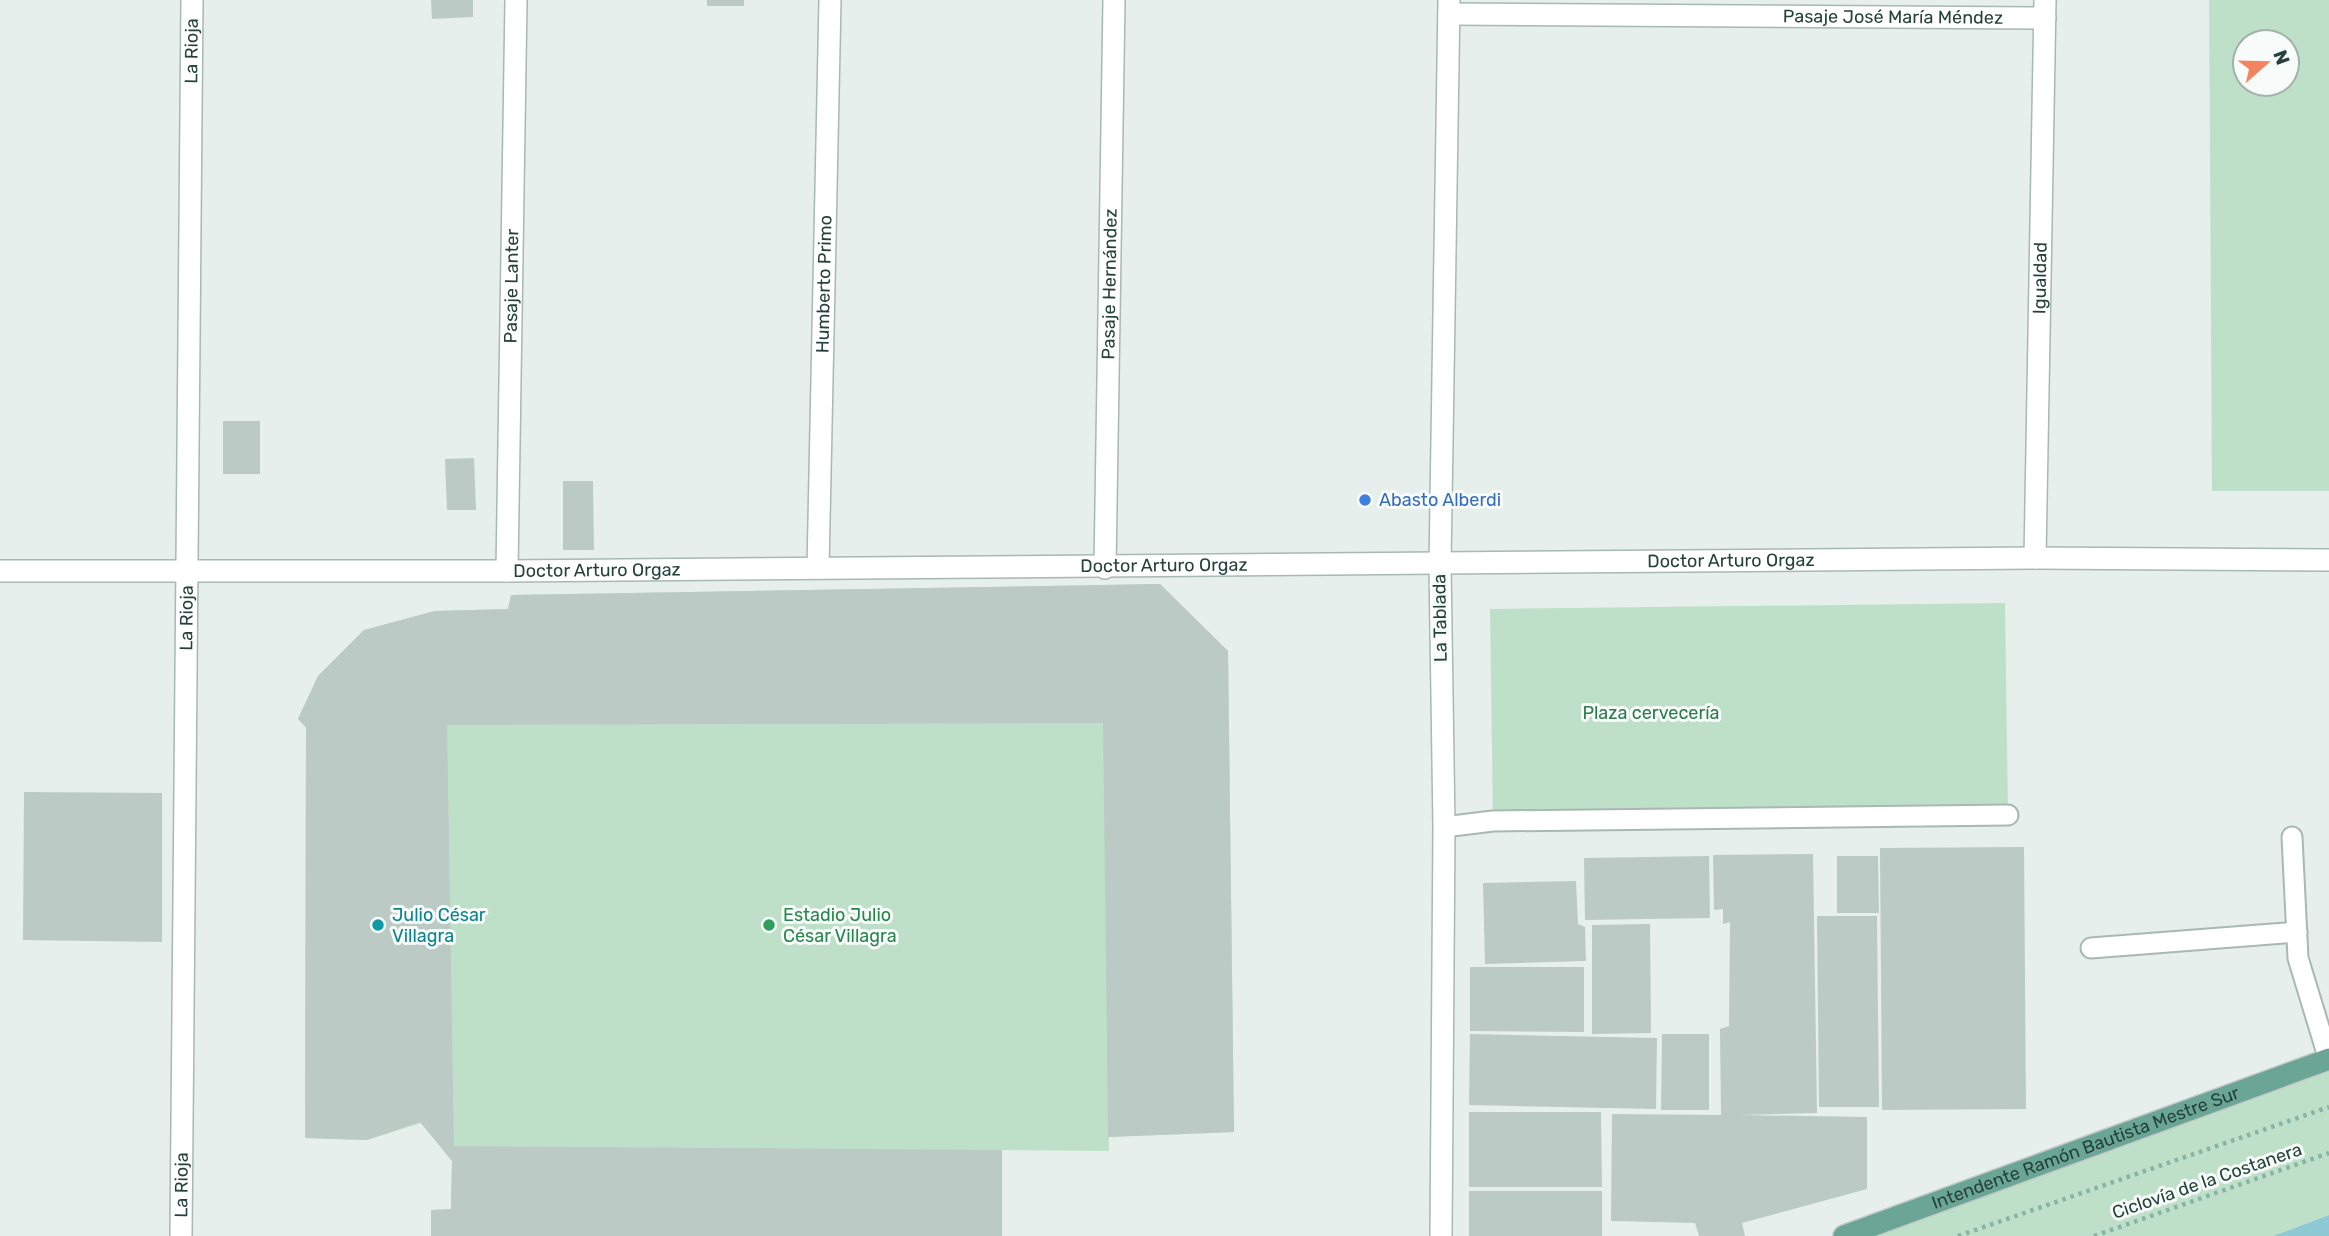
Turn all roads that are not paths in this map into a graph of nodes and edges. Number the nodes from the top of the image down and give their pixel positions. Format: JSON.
{"nodes":[{"id":1,"x":192,"y":0,"type":"edge"},
{"id":2,"x":516,"y":0,"type":"edge"},
{"id":3,"x":830,"y":0,"type":"edge"},
{"id":4,"x":1114,"y":0,"type":"edge"},
{"id":5,"x":1449,"y":7,"type":"edge"},
{"id":6,"x":2045,"y":9,"type":"edge"},
{"id":7,"x":2035,"y":558,"type":"junction"},
{"id":8,"x":2329,"y":560,"type":"edge"},
{"id":9,"x":1440,"y":565,"type":"junction"},
{"id":10,"x":818,"y":568,"type":"junction"},
{"id":11,"x":1105,"y":568,"type":"junction"},
{"id":12,"x":186,"y":569,"type":"junction"},
{"id":13,"x":0,"y":571,"type":"edge"},
{"id":14,"x":507,"y":571,"type":"junction"},
{"id":15,"x":2008,"y":815,"type":"dead end"},
{"id":16,"x":1444,"y":827,"type":"junction"},
{"id":17,"x":2292,"y":837,"type":"dead end"},
{"id":18,"x":2297,"y":932,"type":"junction"},
{"id":19,"x":2091,"y":948,"type":"dead end"},
{"id":20,"x":2329,"y":1059,"type":"edge"},
{"id":21,"x":181,"y":1236,"type":"edge"},
{"id":22,"x":1441,"y":1236,"type":"edge"},
{"id":23,"x":1844,"y":1236,"type":"edge"}],
"edges":[{"from":1,"to":12,"type":"street","name":"La Rioja"},
{"from":2,"to":14,"type":"street","name":"Pasaje Lanter"},
{"from":3,"to":10,"type":"street","name":"Humberto Primo"},
{"from":4,"to":11,"type":"street","name":"Pasaje Hernández"},
{"from":5,"to":6,"type":"street","name":"Pasaje José María Méndez"},
{"from":5,"to":9,"type":"street","name":"La Tablada"},
{"from":6,"to":7,"type":"street","name":"Igualdad"},
{"from":7,"to":8,"type":"street","name":"Doctor Arturo Orgaz"},
{"from":7,"to":9,"type":"street","name":"Doctor Arturo Orgaz"},
{"from":9,"to":11,"type":"street","name":"Doctor Arturo Orgaz"},
{"from":9,"to":16,"type":"street","name":"La Tablada"},
{"from":10,"to":11,"type":"street","name":"Doctor Arturo Orgaz"},
{"from":10,"to":14,"type":"street","name":"Doctor Arturo Orgaz"},
{"from":12,"to":13,"type":"street","name":"Doctor Arturo Orgaz"},
{"from":12,"to":14,"type":"street","name":"Doctor Arturo Orgaz"},
{"from":12,"to":21,"type":"street","name":"La Rioja"},
{"from":15,"to":16,"type":"lane"},
{"from":16,"to":22,"type":"street","name":"La Tablada"},
{"from":17,"to":18,"type":"lane"},
{"from":18,"to":19,"type":"lane"},
{"from":18,"to":20,"type":"lane"},
{"from":20,"to":23,"type":"main road","name":"Intendente Ramón Bautista Mestre Sur"}]}
